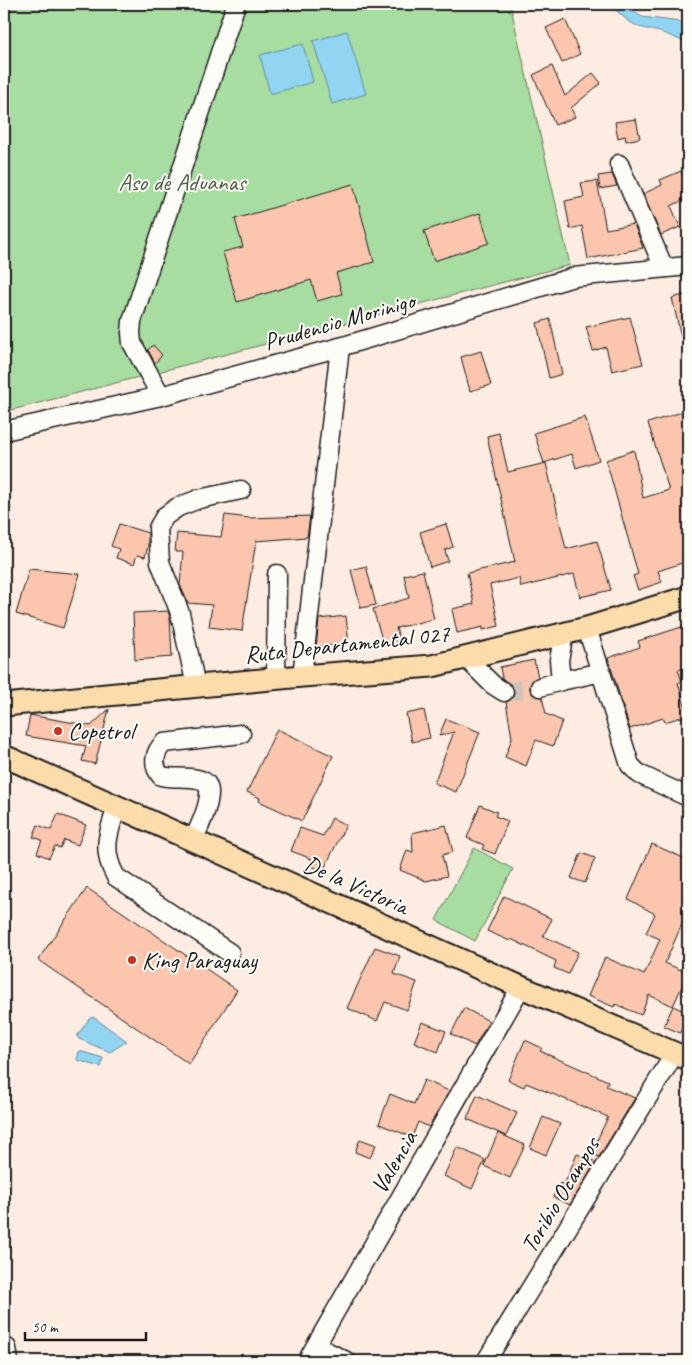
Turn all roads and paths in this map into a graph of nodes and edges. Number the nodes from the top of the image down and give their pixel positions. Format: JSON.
{"nodes":[{"id":1,"x":236,"y":4,"type":"edge"},
{"id":2,"x":619,"y":164,"type":"dead end"},
{"id":3,"x":688,"y":266,"type":"edge"},
{"id":4,"x":664,"y":268,"type":"junction"},
{"id":5,"x":340,"y":347,"type":"junction"},
{"id":6,"x":161,"y":396,"type":"junction"},
{"id":7,"x":4,"y":431,"type":"edge"},
{"id":8,"x":241,"y":490,"type":"dead end"},
{"id":9,"x":277,"y":574,"type":"dead end"},
{"id":10,"x":688,"y":597,"type":"edge"},
{"id":11,"x":587,"y":628,"type":"junction"},
{"id":12,"x":564,"y":634,"type":"junction"},
{"id":13,"x":466,"y":658,"type":"junction"},
{"id":14,"x":600,"y":672,"type":"junction"},
{"id":15,"x":302,"y":676,"type":"junction"},
{"id":16,"x":276,"y":678,"type":"junction"},
{"id":17,"x":561,"y":681,"type":"junction"},
{"id":18,"x":196,"y":686,"type":"junction"},
{"id":19,"x":540,"y":687,"type":"tunnel mouth"},
{"id":20,"x":504,"y":692,"type":"dead end"},
{"id":21,"x":4,"y":705,"type":"edge"},
{"id":22,"x":241,"y":734,"type":"dead end"},
{"id":23,"x":4,"y":756,"type":"edge"},
{"id":24,"x":688,"y":797,"type":"edge"},
{"id":25,"x":117,"y":807,"type":"junction"},
{"id":26,"x":193,"y":840,"type":"junction"},
{"id":27,"x":230,"y":953,"type":"dead end"},
{"id":28,"x":521,"y":987,"type":"junction"},
{"id":29,"x":681,"y":1056,"type":"edge"},
{"id":30,"x":4,"y":1346,"type":"edge"},
{"id":31,"x":316,"y":1346,"type":"junction"},
{"id":32,"x":10,"y":1361,"type":"edge"},
{"id":33,"x":307,"y":1361,"type":"edge"},
{"id":34,"x":346,"y":1361,"type":"edge"},
{"id":35,"x":486,"y":1361,"type":"edge"}],
"edges":[{"from":1,"to":6,"type":"street"},
{"from":2,"to":4,"type":"street"},
{"from":3,"to":4,"type":"street","name":"Prudencio Morinigo"},
{"from":4,"to":5,"type":"street","name":"Prudencio Morinigo"},
{"from":5,"to":6,"type":"street","name":"Prudencio Morinigo"},
{"from":5,"to":15,"type":"street"},
{"from":6,"to":7,"type":"street","name":"Prudencio Morinigo"},
{"from":8,"to":18,"type":"street"},
{"from":9,"to":16,"type":"street"},
{"from":10,"to":11,"type":"main road","name":"Ruta Departamental 027"},
{"from":11,"to":12,"type":"main road","name":"Ruta Departamental 027"},
{"from":11,"to":14,"type":"street"},
{"from":12,"to":13,"type":"main road","name":"Ruta Departamental 027"},
{"from":12,"to":17,"type":"street"},
{"from":13,"to":15,"type":"main road","name":"Ruta Departamental 027"},
{"from":13,"to":20,"type":"street"},
{"from":14,"to":17,"type":"street"},
{"from":14,"to":24,"type":"street"},
{"from":15,"to":16,"type":"main road","name":"Ruta Departamental 027"},
{"from":16,"to":18,"type":"main road","name":"Ruta Departamental 027"},
{"from":17,"to":19,"type":"street"},
{"from":18,"to":21,"type":"main road","name":"Ruta Departamental 027"},
{"from":22,"to":26,"type":"street"},
{"from":23,"to":25,"type":"main road","name":"De la Victoria"},
{"from":25,"to":26,"type":"main road","name":"De la Victoria"},
{"from":25,"to":27,"type":"street"},
{"from":26,"to":28,"type":"main road","name":"De la Victoria"},
{"from":28,"to":29,"type":"main road","name":"De la Victoria"},
{"from":28,"to":31,"type":"street","name":"Valencia"},
{"from":29,"to":35,"type":"street","name":"Toribio Ocampos"},
{"from":30,"to":32,"type":"street"},
{"from":31,"to":33,"type":"street","name":"Valencia"},
{"from":31,"to":34,"type":"street"}]}
